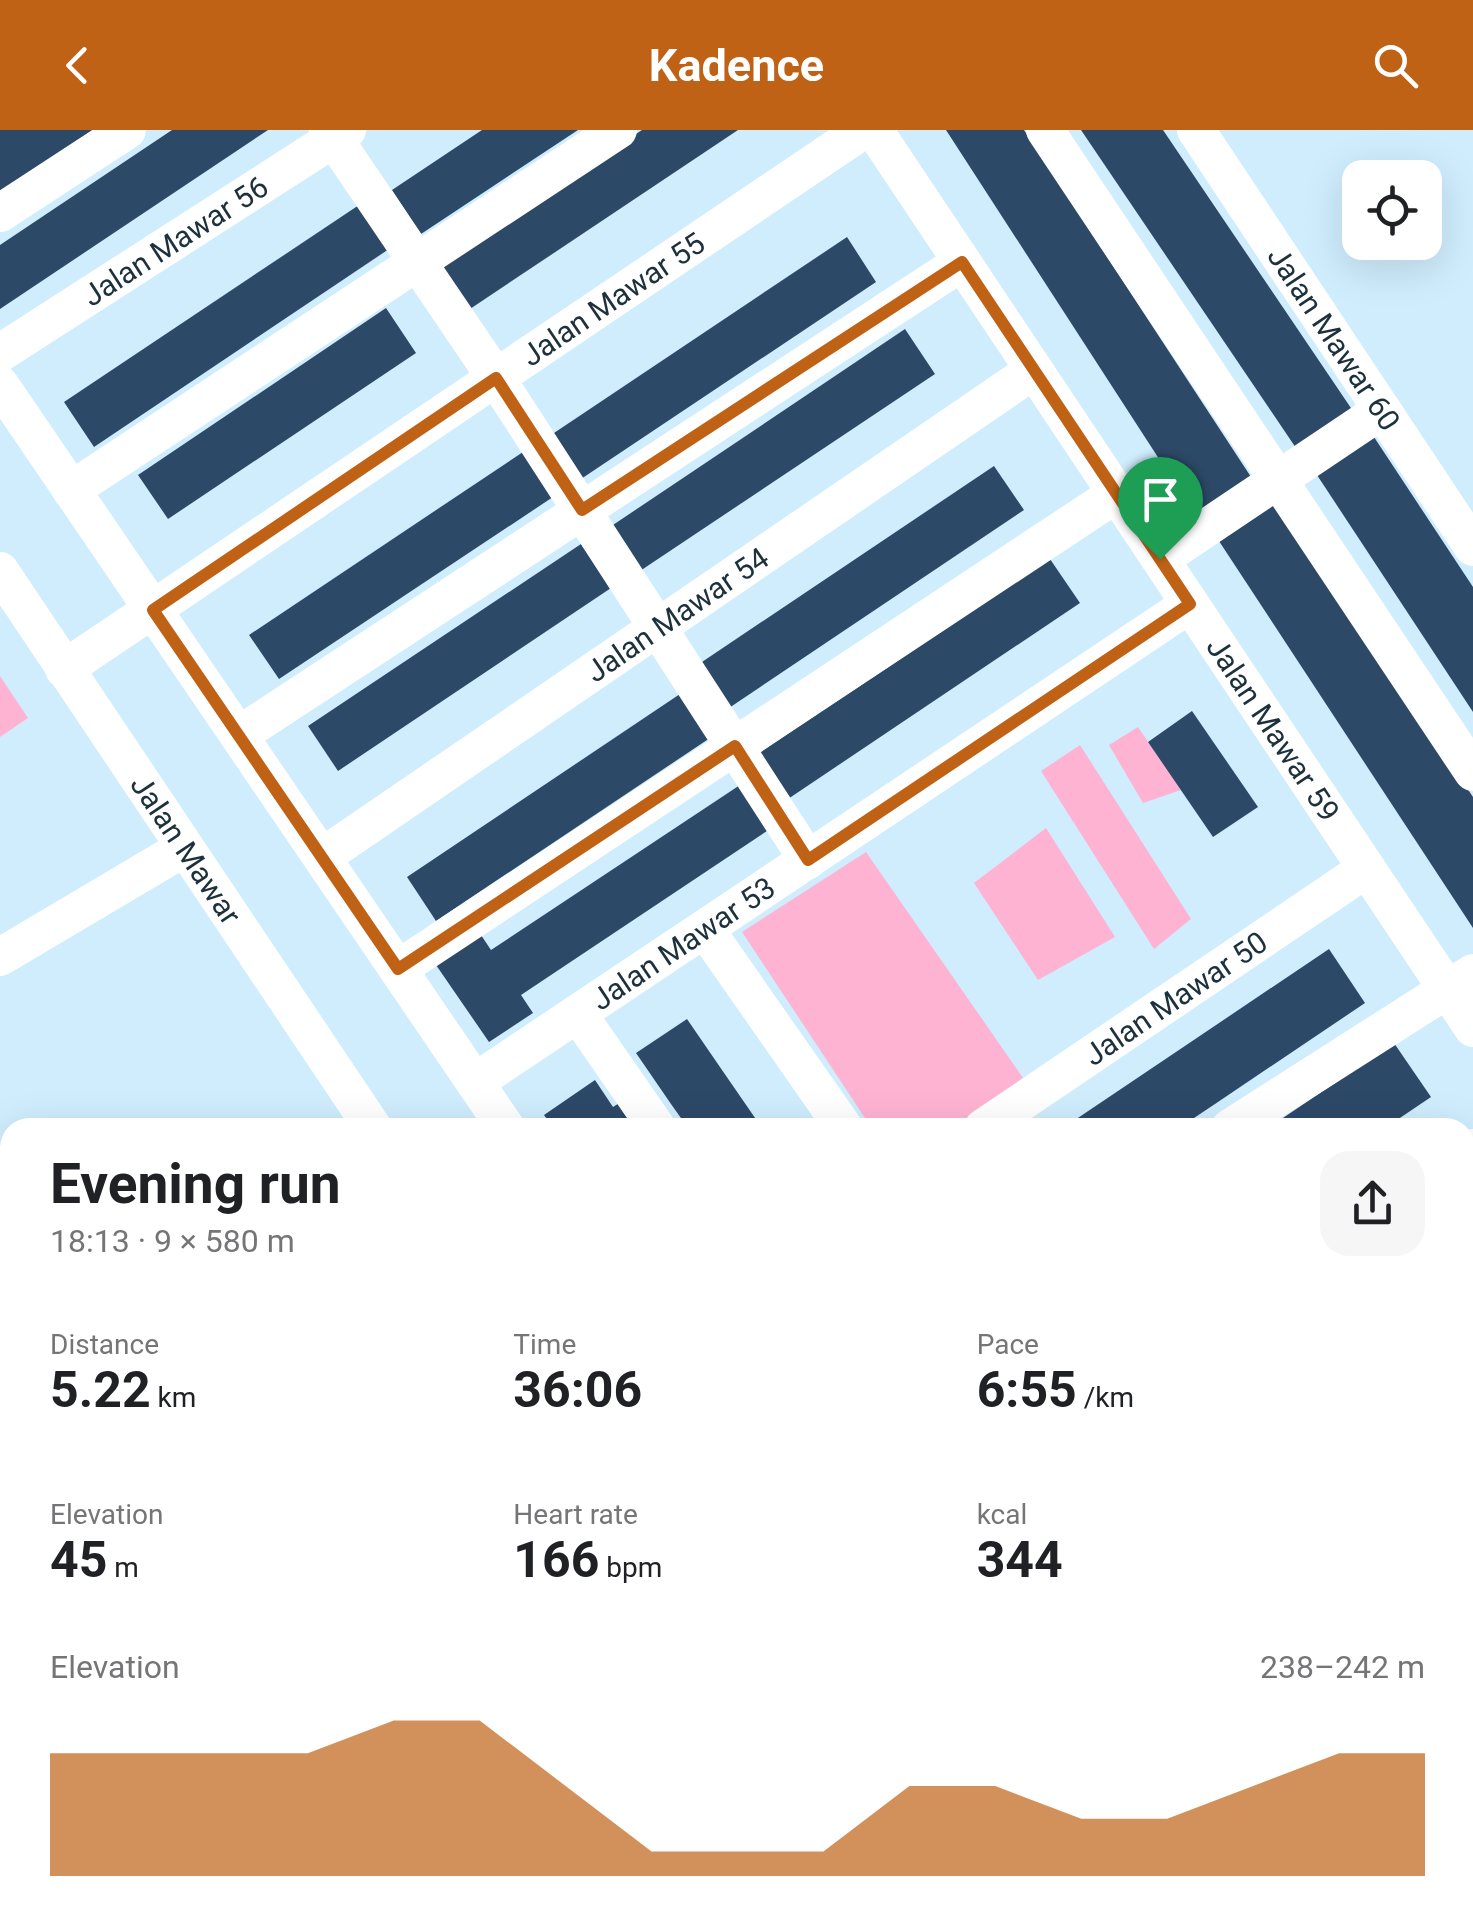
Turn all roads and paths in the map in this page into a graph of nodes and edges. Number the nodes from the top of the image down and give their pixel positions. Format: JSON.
{"nodes":[{"id":1,"x":127,"y":130,"type":"edge"},
{"id":2,"x":618,"y":130,"type":"edge"},
{"id":3,"x":863,"y":130,"type":"edge"},
{"id":4,"x":874,"y":130,"type":"edge"},
{"id":5,"x":1045,"y":130,"type":"edge"},
{"id":6,"x":1196,"y":130,"type":"edge"},
{"id":7,"x":336,"y":133,"type":"edge"},
{"id":8,"x":0,"y":213,"type":"edge"},
{"id":9,"x":418,"y":262,"type":"junction"},
{"id":10,"x":962,"y":262,"type":"junction"},
{"id":11,"x":0,"y":353,"type":"edge"},
{"id":12,"x":1034,"y":370,"type":"junction"},
{"id":13,"x":496,"y":378,"type":"junction"},
{"id":14,"x":0,"y":386,"type":"edge"},
{"id":15,"x":1382,"y":410,"type":"junction"},
{"id":16,"x":1278,"y":480,"type":"junction"},
{"id":17,"x":71,"y":490,"type":"junction"},
{"id":18,"x":1116,"y":494,"type":"junction"},
{"id":19,"x":582,"y":510,"type":"junction"},
{"id":20,"x":1473,"y":546,"type":"edge"},
{"id":21,"x":1160,"y":559,"type":"junction"},
{"id":22,"x":0,"y":572,"type":"edge"},
{"id":23,"x":1190,"y":604,"type":"junction"},
{"id":24,"x":153,"y":610,"type":"junction"},
{"id":25,"x":658,"y":628,"type":"junction"},
{"id":26,"x":64,"y":669,"type":"junction"},
{"id":27,"x":238,"y":735,"type":"junction"},
{"id":28,"x":735,"y":746,"type":"junction"},
{"id":29,"x":1473,"y":772,"type":"edge"},
{"id":30,"x":184,"y":848,"type":"junction"},
{"id":31,"x":322,"y":857,"type":"junction"},
{"id":32,"x":808,"y":860,"type":"junction"},
{"id":33,"x":1366,"y":868,"type":"junction"},
{"id":34,"x":705,"y":928,"type":"junction"},
{"id":35,"x":0,"y":957,"type":"edge"},
{"id":36,"x":398,"y":969,"type":"junction"},
{"id":37,"x":1460,"y":982,"type":"edge"},
{"id":38,"x":578,"y":1014,"type":"junction"},
{"id":39,"x":1473,"y":1028,"type":"edge"},
{"id":40,"x":476,"y":1082,"type":"junction"},
{"id":41,"x":366,"y":1118,"type":"edge"},
{"id":42,"x":499,"y":1118,"type":"edge"},
{"id":43,"x":650,"y":1118,"type":"edge"},
{"id":44,"x":837,"y":1118,"type":"edge"},
{"id":45,"x":997,"y":1118,"type":"edge"},
{"id":46,"x":1246,"y":1118,"type":"edge"}],
"edges":[{"from":1,"to":8,"type":"street"},
{"from":2,"to":9,"type":"street"},
{"from":3,"to":13,"type":"street","name":"Jalan Mawar 55"},
{"from":4,"to":10,"type":"street","name":"Jalan Mawar 59"},
{"from":5,"to":16,"type":"street"},
{"from":6,"to":15,"type":"street","name":"Jalan Mawar 60"},
{"from":7,"to":9,"type":"street"},
{"from":7,"to":11,"type":"street","name":"Jalan Mawar 56"},
{"from":9,"to":13,"type":"street"},
{"from":9,"to":17,"type":"street"},
{"from":10,"to":12,"type":"street","name":"Jalan Mawar 59"},
{"from":10,"to":19,"type":"street"},
{"from":12,"to":18,"type":"street","name":"Jalan Mawar 59"},
{"from":12,"to":25,"type":"street","name":"Jalan Mawar 54"},
{"from":13,"to":19,"type":"street"},
{"from":13,"to":24,"type":"street","name":"Jalan Mawar 55"},
{"from":14,"to":17,"type":"street"},
{"from":15,"to":16,"type":"street"},
{"from":15,"to":20,"type":"street","name":"Jalan Mawar 60"},
{"from":16,"to":21,"type":"street"},
{"from":16,"to":29,"type":"street"},
{"from":17,"to":24,"type":"street"},
{"from":18,"to":21,"type":"street","name":"Jalan Mawar 59"},
{"from":18,"to":28,"type":"street"},
{"from":19,"to":25,"type":"street"},
{"from":19,"to":27,"type":"street"},
{"from":21,"to":23,"type":"street","name":"Jalan Mawar 59"},
{"from":22,"to":26,"type":"street","name":"Jalan Mawar"},
{"from":23,"to":32,"type":"street","name":"Jalan Mawar 53"},
{"from":23,"to":33,"type":"street","name":"Jalan Mawar 59"},
{"from":24,"to":26,"type":"street","name":"Jalan Mawar 55"},
{"from":24,"to":27,"type":"street"},
{"from":25,"to":28,"type":"street"},
{"from":25,"to":31,"type":"street","name":"Jalan Mawar 54"},
{"from":26,"to":30,"type":"street","name":"Jalan Mawar"},
{"from":27,"to":31,"type":"street"},
{"from":28,"to":32,"type":"street"},
{"from":28,"to":36,"type":"street"},
{"from":30,"to":35,"type":"street"},
{"from":30,"to":41,"type":"street","name":"Jalan Mawar"},
{"from":31,"to":36,"type":"street"},
{"from":32,"to":34,"type":"street","name":"Jalan Mawar 53"},
{"from":33,"to":37,"type":"street","name":"Jalan Mawar 59"},
{"from":33,"to":45,"type":"street","name":"Jalan Mawar 50"},
{"from":34,"to":38,"type":"street","name":"Jalan Mawar 53"},
{"from":34,"to":44,"type":"street"},
{"from":36,"to":40,"type":"street"},
{"from":37,"to":39,"type":"street","name":"Jalan Mawar 59"},
{"from":37,"to":46,"type":"street"},
{"from":38,"to":40,"type":"street","name":"Jalan Mawar 53"},
{"from":38,"to":43,"type":"street"},
{"from":40,"to":42,"type":"street"}]}
